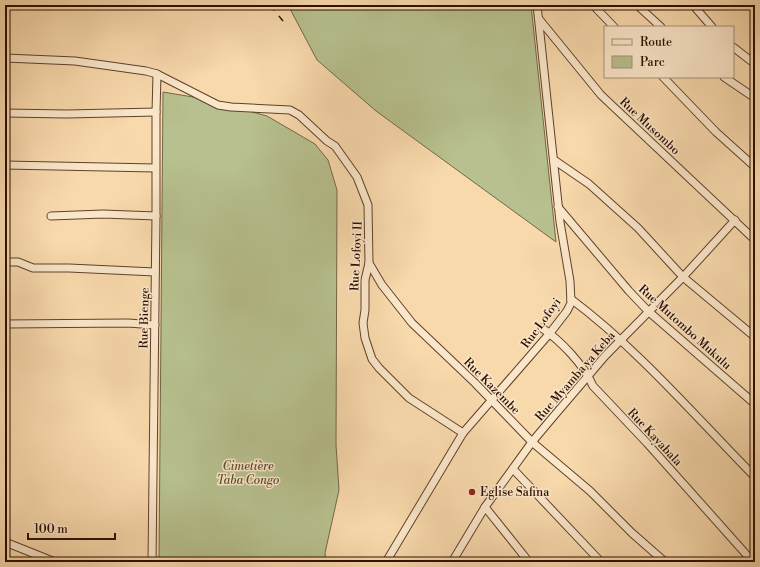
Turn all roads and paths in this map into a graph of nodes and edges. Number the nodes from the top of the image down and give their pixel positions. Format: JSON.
{"nodes":[{"id":1,"x":537,"y":5,"type":"edge"},
{"id":2,"x":592,"y":5,"type":"edge"},
{"id":3,"x":637,"y":5,"type":"edge"},
{"id":4,"x":693,"y":5,"type":"edge"},
{"id":5,"x":538,"y":19,"type":"junction"},
{"id":6,"x":613,"y":26,"type":"edge"},
{"id":7,"x":660,"y":26,"type":"edge"},
{"id":8,"x":711,"y":26,"type":"edge"},
{"id":9,"x":734,"y":48,"type":"edge"},
{"id":10,"x":5,"y":58,"type":"edge"},
{"id":11,"x":755,"y":64,"type":"edge"},
{"id":12,"x":158,"y":74,"type":"junction"},
{"id":13,"x":664,"y":78,"type":"edge"},
{"id":14,"x":725,"y":78,"type":"edge"},
{"id":15,"x":755,"y":98,"type":"edge"},
{"id":16,"x":156,"y":112,"type":"junction"},
{"id":17,"x":5,"y":113,"type":"edge"},
{"id":18,"x":554,"y":160,"type":"junction"},
{"id":19,"x":5,"y":165,"type":"edge"},
{"id":20,"x":156,"y":168,"type":"junction"},
{"id":21,"x":755,"y":168,"type":"edge"},
{"id":22,"x":558,"y":206,"type":"junction"},
{"id":23,"x":51,"y":216,"type":"dead end"},
{"id":24,"x":156,"y":216,"type":"junction"},
{"id":25,"x":735,"y":220,"type":"junction"},
{"id":26,"x":755,"y":240,"type":"edge"},
{"id":27,"x":5,"y":262,"type":"edge"},
{"id":28,"x":369,"y":263,"type":"junction"},
{"id":29,"x":155,"y":272,"type":"junction"},
{"id":30,"x":683,"y":277,"type":"junction"},
{"id":31,"x":571,"y":299,"type":"junction"},
{"id":32,"x":648,"y":312,"type":"junction"},
{"id":33,"x":5,"y":324,"type":"edge"},
{"id":34,"x":155,"y":325,"type":"junction"},
{"id":35,"x":542,"y":328,"type":"dead end"},
{"id":36,"x":550,"y":334,"type":"junction"},
{"id":37,"x":755,"y":337,"type":"edge"},
{"id":38,"x":620,"y":340,"type":"junction"},
{"id":39,"x":589,"y":375,"type":"junction"},
{"id":40,"x":492,"y":400,"type":"junction"},
{"id":41,"x":755,"y":404,"type":"edge"},
{"id":42,"x":463,"y":433,"type":"junction"},
{"id":43,"x":532,"y":442,"type":"junction"},
{"id":44,"x":513,"y":469,"type":"junction"},
{"id":45,"x":755,"y":477,"type":"edge"},
{"id":46,"x":485,"y":508,"type":"junction"},
{"id":47,"x":5,"y":542,"type":"edge"},
{"id":48,"x":55,"y":562,"type":"edge"},
{"id":49,"x":152,"y":562,"type":"edge"},
{"id":50,"x":386,"y":562,"type":"edge"},
{"id":51,"x":452,"y":562,"type":"edge"},
{"id":52,"x":529,"y":562,"type":"edge"},
{"id":53,"x":600,"y":562,"type":"edge"},
{"id":54,"x":666,"y":562,"type":"edge"},
{"id":55,"x":753,"y":562,"type":"edge"}],
"edges":[{"from":1,"to":5,"type":"street","name":"Rue Lofoyi"},
{"from":2,"to":6,"type":"street"},
{"from":3,"to":7,"type":"street"},
{"from":4,"to":8,"type":"street"},
{"from":5,"to":18,"type":"street","name":"Rue Lofoyi"},
{"from":5,"to":25,"type":"street","name":"Rue Musombo"},
{"from":9,"to":11,"type":"street"},
{"from":10,"to":12,"type":"street","name":"Rue Lofoyi II"},
{"from":12,"to":16,"type":"street","name":"Rue Bienge"},
{"from":12,"to":28,"type":"street","name":"Rue Lofoyi II"},
{"from":13,"to":21,"type":"street"},
{"from":14,"to":15,"type":"street"},
{"from":16,"to":17,"type":"street"},
{"from":16,"to":20,"type":"street","name":"Rue Bienge"},
{"from":18,"to":22,"type":"street","name":"Rue Lofoyi"},
{"from":18,"to":30,"type":"street"},
{"from":19,"to":20,"type":"street"},
{"from":20,"to":24,"type":"street","name":"Rue Bienge"},
{"from":22,"to":31,"type":"street","name":"Rue Lofoyi"},
{"from":22,"to":32,"type":"street","name":"Rue Mutombo Mukulu"},
{"from":23,"to":24,"type":"street"},
{"from":24,"to":29,"type":"street","name":"Rue Bienge"},
{"from":25,"to":26,"type":"street","name":"Rue Musombo"},
{"from":25,"to":30,"type":"street","name":"Rue Myamba ya Keba"},
{"from":27,"to":29,"type":"street"},
{"from":28,"to":40,"type":"street","name":"Rue Kazembe"},
{"from":28,"to":42,"type":"street","name":"Rue Lofoyi II"},
{"from":29,"to":34,"type":"street","name":"Rue Bienge"},
{"from":30,"to":32,"type":"street","name":"Rue Myamba ya Keba"},
{"from":30,"to":37,"type":"street"},
{"from":31,"to":36,"type":"street","name":"Rue Lofoyi"},
{"from":31,"to":38,"type":"street"},
{"from":32,"to":38,"type":"street","name":"Rue Myamba ya Keba"},
{"from":32,"to":41,"type":"street","name":"Rue Mutombo Mukulu"},
{"from":33,"to":34,"type":"street"},
{"from":34,"to":49,"type":"street","name":"Rue Bienge"},
{"from":35,"to":36,"type":"street","name":"Rue Kayabala"},
{"from":36,"to":39,"type":"street","name":"Rue Kayabala"},
{"from":36,"to":40,"type":"street","name":"Rue Lofoyi"},
{"from":38,"to":39,"type":"street","name":"Rue Myamba ya Keba"},
{"from":38,"to":45,"type":"street"},
{"from":39,"to":43,"type":"street","name":"Rue Myamba ya Keba"},
{"from":39,"to":55,"type":"street","name":"Rue Kayabala"},
{"from":40,"to":42,"type":"street","name":"Rue Lofoyi"},
{"from":40,"to":43,"type":"street","name":"Rue Kazembe"},
{"from":42,"to":50,"type":"street","name":"Rue Lofoyi"},
{"from":43,"to":44,"type":"street","name":"Rue Myamba ya Keba"},
{"from":43,"to":54,"type":"street","name":"Rue Kazembe"},
{"from":44,"to":46,"type":"street","name":"Rue Myamba ya Keba"},
{"from":44,"to":53,"type":"street"},
{"from":46,"to":51,"type":"street","name":"Rue Myamba ya Keba"},
{"from":46,"to":52,"type":"street"},
{"from":47,"to":48,"type":"street"}]}
